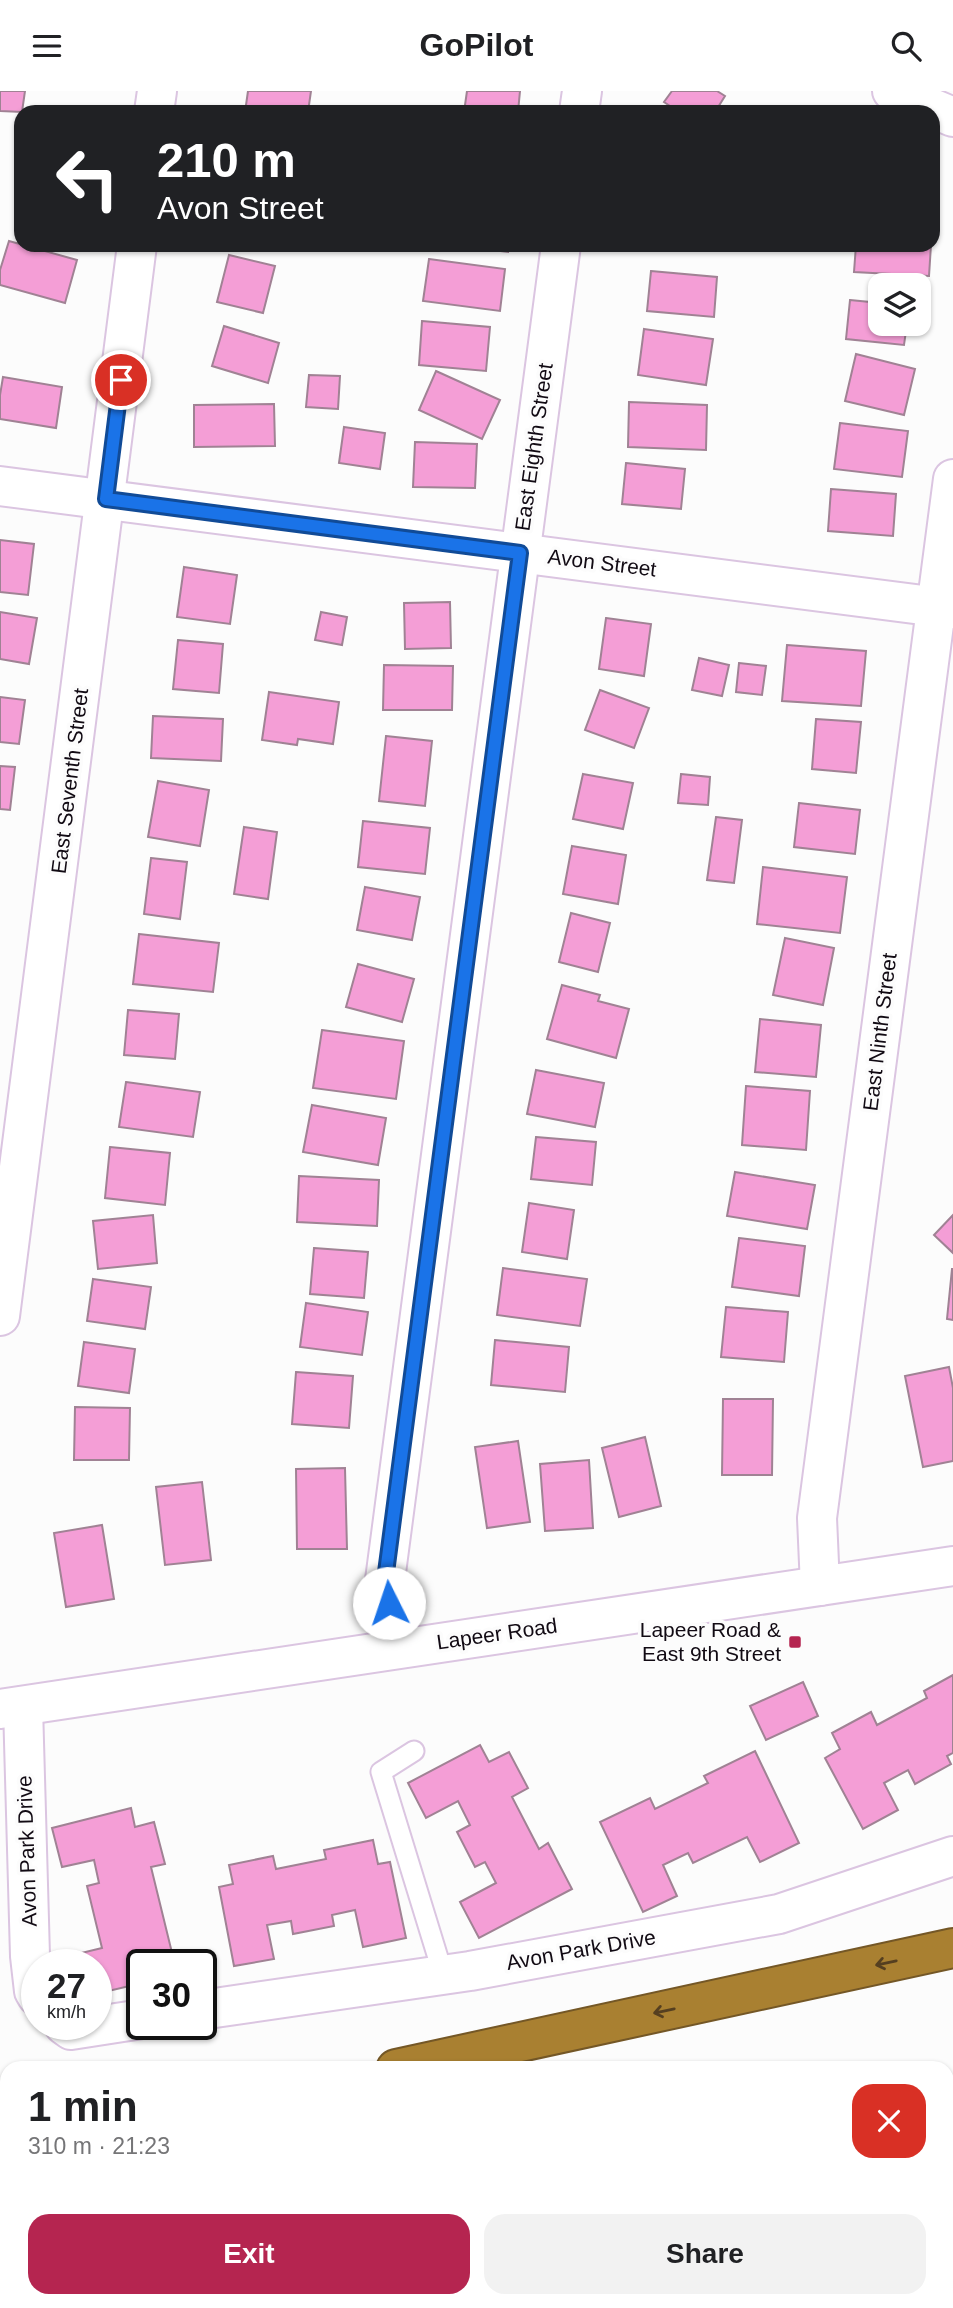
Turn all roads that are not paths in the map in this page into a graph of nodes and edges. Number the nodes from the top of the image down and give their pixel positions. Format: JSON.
{"nodes":[{"id":1,"x":892,"y":91,"type":"edge"},
{"id":2,"x":925,"y":105,"type":"edge"},
{"id":3,"x":137,"y":252,"type":"edge"},
{"id":4,"x":560,"y":252,"type":"edge"},
{"id":5,"x":953,"y":479,"type":"edge"},
{"id":6,"x":0,"y":486,"type":"edge"},
{"id":7,"x":106,"y":499,"type":"junction"},
{"id":8,"x":520,"y":553,"type":"junction"},
{"id":9,"x":944,"y":608,"type":"edge"},
{"id":10,"x":0,"y":1316,"type":"edge"},
{"id":11,"x":953,"y":1566,"type":"edge"},
{"id":12,"x":820,"y":1586,"type":"junction"},
{"id":13,"x":396,"y":1649,"type":"junction"},
{"id":14,"x":11,"y":1707,"type":"edge"},
{"id":15,"x":414,"y":1751,"type":"dead end"},
{"id":16,"x":953,"y":1856,"type":"edge"},
{"id":17,"x":953,"y":1948,"type":"edge"},
{"id":18,"x":29,"y":1949,"type":"edge"},
{"id":19,"x":443,"y":1974,"type":"junction"},
{"id":20,"x":217,"y":2008,"type":"edge"},
{"id":21,"x":433,"y":2061,"type":"edge"}],
"edges":[{"from":1,"to":2,"type":"street"},
{"from":3,"to":7,"type":"street","name":"East Seventh Street"},
{"from":4,"to":8,"type":"street","name":"East Eighth Street"},
{"from":5,"to":9,"type":"street","name":"East Ninth Street"},
{"from":6,"to":7,"type":"street","name":"Avon Street"},
{"from":7,"to":8,"type":"street","name":"Avon Street"},
{"from":7,"to":10,"type":"street","name":"East Seventh Street"},
{"from":8,"to":9,"type":"street","name":"Avon Street"},
{"from":8,"to":13,"type":"street","name":"East Eighth Street"},
{"from":9,"to":12,"type":"street","name":"East Ninth Street"},
{"from":11,"to":12,"type":"street","name":"Lapeer Road"},
{"from":12,"to":13,"type":"street","name":"Lapeer Road"},
{"from":13,"to":14,"type":"street","name":"Lapeer Road"},
{"from":14,"to":18,"type":"street","name":"Avon Park Drive"},
{"from":15,"to":19,"type":"lane"},
{"from":16,"to":19,"type":"street","name":"Avon Park Drive"},
{"from":17,"to":21,"type":"highway","one_way":true},
{"from":19,"to":20,"type":"street","name":"Avon Park Drive"}]}
